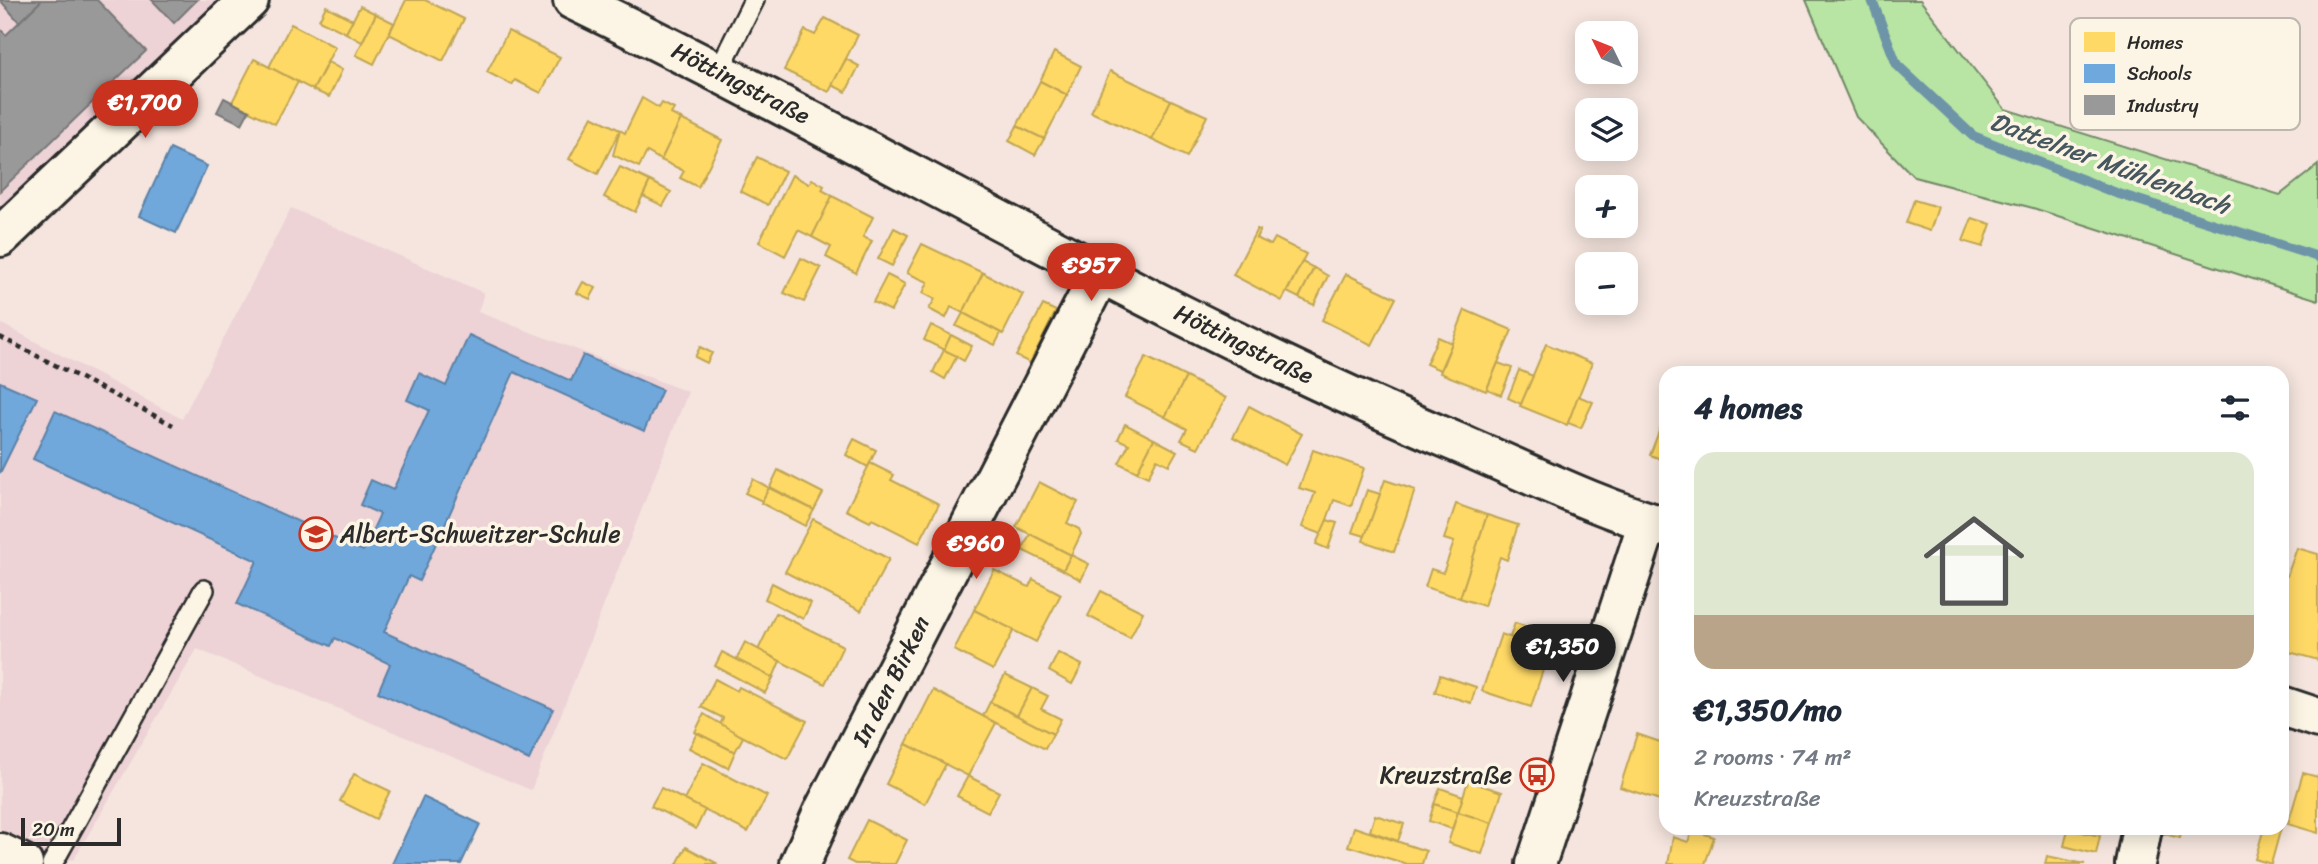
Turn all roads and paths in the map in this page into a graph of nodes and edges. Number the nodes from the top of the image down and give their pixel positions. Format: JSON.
{"nodes":[{"id":1,"x":249,"y":0,"type":"edge"},
{"id":2,"x":573,"y":0,"type":"edge"},
{"id":3,"x":754,"y":0,"type":"edge"},
{"id":4,"x":719,"y":70,"type":"junction"},
{"id":5,"x":0,"y":237,"type":"edge"},
{"id":6,"x":1100,"y":274,"type":"junction"},
{"id":7,"x":0,"y":337,"type":"edge"},
{"id":8,"x":173,"y":425,"type":"dead end"},
{"id":9,"x":1657,"y":524,"type":"edge"},
{"id":10,"x":204,"y":590,"type":"dead end"},
{"id":11,"x":2289,"y":708,"type":"edge"},
{"id":12,"x":2318,"y":718,"type":"edge"},
{"id":13,"x":2141,"y":835,"type":"edge"},
{"id":14,"x":0,"y":853,"type":"edge"},
{"id":15,"x":23,"y":864,"type":"edge"},
{"id":16,"x":52,"y":864,"type":"edge"},
{"id":17,"x":800,"y":864,"type":"edge"},
{"id":18,"x":1536,"y":864,"type":"edge"},
{"id":19,"x":2135,"y":864,"type":"edge"}],
"edges":[{"from":1,"to":5,"type":"street"},
{"from":2,"to":4,"type":"street","name":"Höttingstraße"},
{"from":3,"to":4,"type":"lane"},
{"from":4,"to":6,"type":"street","name":"Höttingstraße"},
{"from":6,"to":9,"type":"street","name":"Höttingstraße"},
{"from":6,"to":17,"type":"street","name":"In den Birken"},
{"from":7,"to":8,"type":"path"},
{"from":9,"to":18,"type":"street"},
{"from":10,"to":16,"type":"lane"},
{"from":11,"to":12,"type":"street"},
{"from":13,"to":19,"type":"street"},
{"from":14,"to":15,"type":"street"}]}
